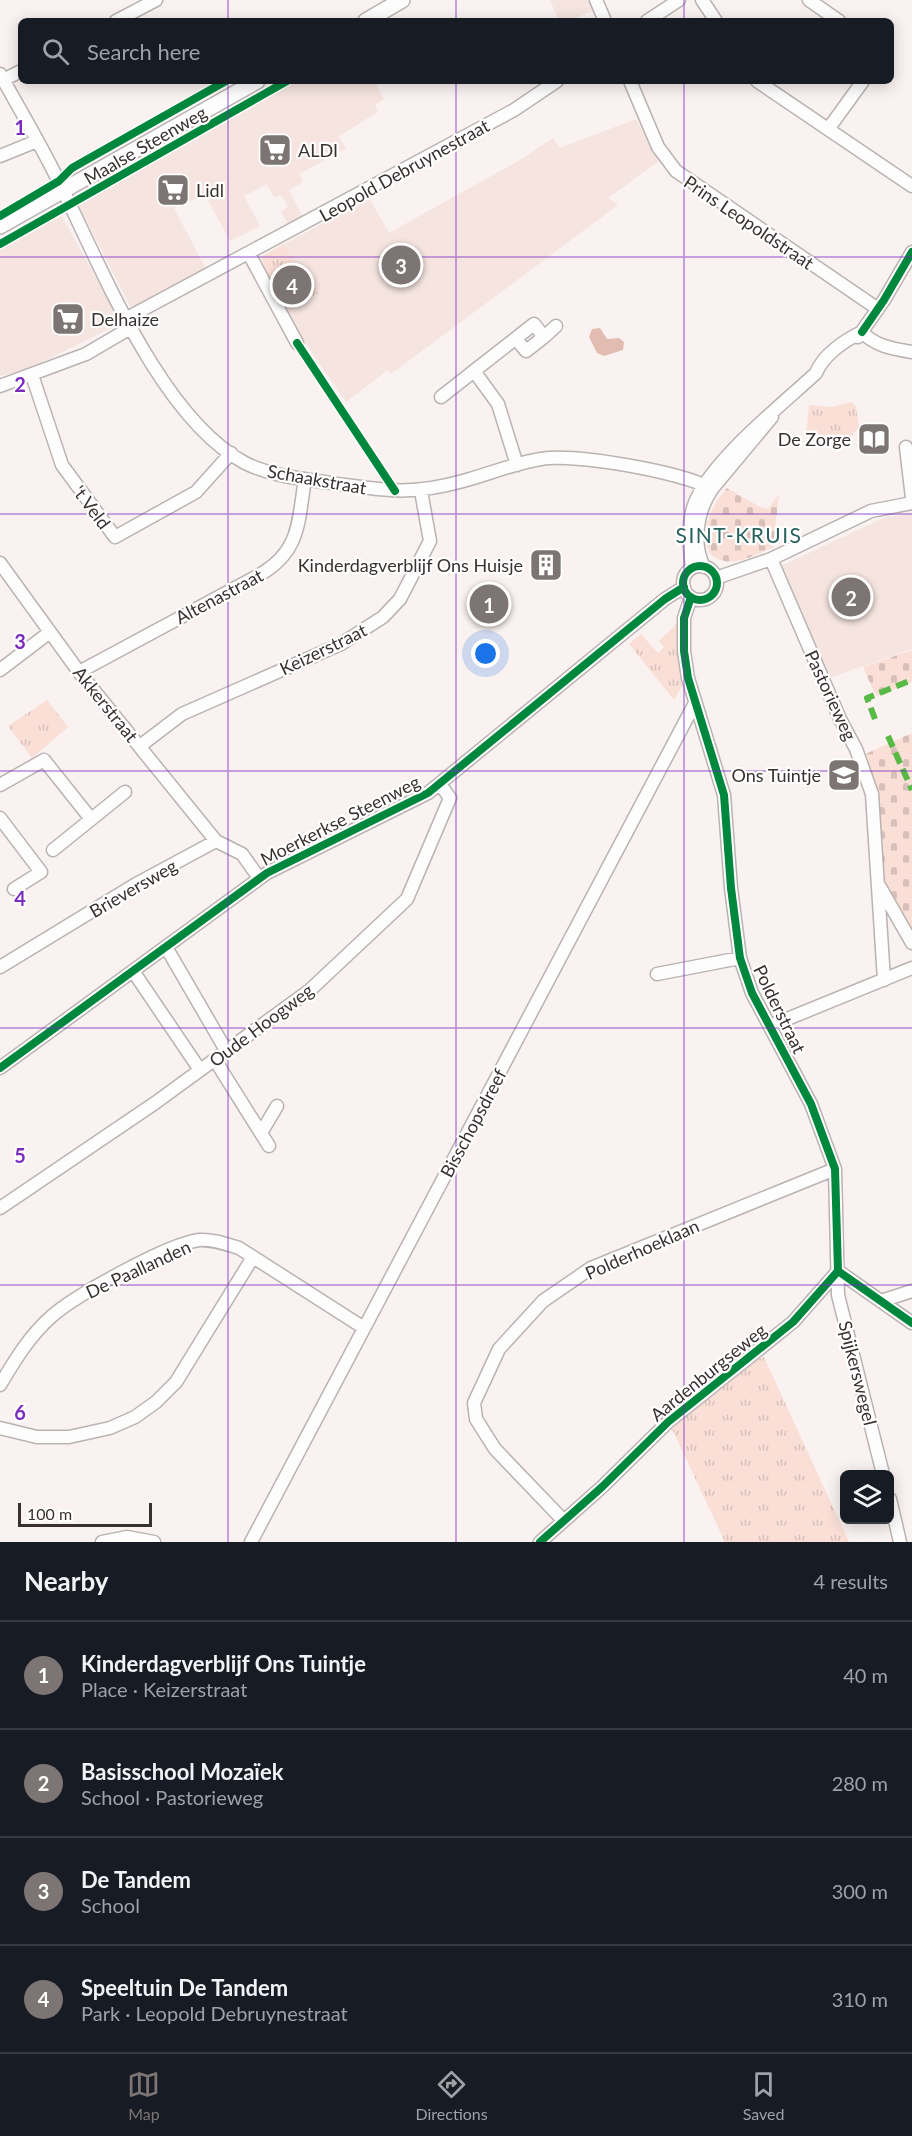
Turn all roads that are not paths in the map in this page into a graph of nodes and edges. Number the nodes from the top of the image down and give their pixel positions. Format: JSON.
{"nodes":[{"id":1,"x":156,"y":0,"type":"edge"},
{"id":2,"x":402,"y":0,"type":"edge"},
{"id":3,"x":596,"y":0,"type":"edge"},
{"id":4,"x":679,"y":0,"type":"edge"},
{"id":5,"x":702,"y":0,"type":"edge"},
{"id":6,"x":809,"y":0,"type":"edge"},
{"id":7,"x":122,"y":18,"type":"edge"},
{"id":8,"x":371,"y":18,"type":"edge"},
{"id":9,"x":603,"y":18,"type":"edge"},
{"id":10,"x":652,"y":18,"type":"edge"},
{"id":11,"x":714,"y":18,"type":"edge"},
{"id":12,"x":835,"y":18,"type":"edge"},
{"id":13,"x":18,"y":72,"type":"edge"},
{"id":14,"x":2,"y":77,"type":"edge"},
{"id":15,"x":252,"y":84,"type":"edge"},
{"id":16,"x":553,"y":84,"type":"edge"},
{"id":17,"x":631,"y":84,"type":"edge"},
{"id":18,"x":762,"y":84,"type":"edge"},
{"id":19,"x":860,"y":84,"type":"edge"},
{"id":20,"x":829,"y":128,"type":"junction"},
{"id":21,"x":38,"y":141,"type":"junction"},
{"id":22,"x":0,"y":156,"type":"edge"},
{"id":23,"x":912,"y":186,"type":"edge"},
{"id":24,"x":63,"y":191,"type":"junction"},
{"id":25,"x":0,"y":226,"type":"edge"},
{"id":26,"x":912,"y":252,"type":"edge"},
{"id":27,"x":249,"y":254,"type":"junction"},
{"id":28,"x":878,"y":309,"type":"junction"},
{"id":29,"x":129,"y":323,"type":"junction"},
{"id":30,"x":556,"y":326,"type":"dead end"},
{"id":31,"x":861,"y":332,"type":"junction"},
{"id":32,"x":297,"y":343,"type":"dead end"},
{"id":33,"x":912,"y":352,"type":"edge"},
{"id":34,"x":474,"y":371,"type":"junction"},
{"id":35,"x":32,"y":375,"type":"junction"},
{"id":36,"x":0,"y":386,"type":"edge"},
{"id":37,"x":441,"y":397,"type":"dead end"},
{"id":38,"x":906,"y":447,"type":"dead end"},
{"id":39,"x":231,"y":453,"type":"junction"},
{"id":40,"x":517,"y":465,"type":"junction"},
{"id":41,"x":305,"y":479,"type":"junction"},
{"id":42,"x":708,"y":487,"type":"junction"},
{"id":43,"x":421,"y":491,"type":"junction"},
{"id":44,"x":912,"y":498,"type":"edge"},
{"id":45,"x":912,"y":503,"type":"edge"},
{"id":46,"x":771,"y":559,"type":"junction"},
{"id":47,"x":0,"y":563,"type":"edge"},
{"id":48,"x":698,"y":567,"type":"junction"},
{"id":49,"x":716,"y":578,"type":"junction"},
{"id":50,"x":688,"y":592,"type":"junction"},
{"id":51,"x":665,"y":599,"type":"junction"},
{"id":52,"x":684,"y":618,"type":"junction"},
{"id":53,"x":50,"y":632,"type":"junction"},
{"id":54,"x":0,"y":669,"type":"edge"},
{"id":55,"x":79,"y":672,"type":"junction"},
{"id":56,"x":695,"y":703,"type":"junction"},
{"id":57,"x":140,"y":746,"type":"junction"},
{"id":58,"x":440,"y":784,"type":"junction"},
{"id":59,"x":0,"y":785,"type":"edge"},
{"id":60,"x":125,"y":792,"type":"dead end"},
{"id":61,"x":0,"y":818,"type":"edge"},
{"id":62,"x":91,"y":819,"type":"junction"},
{"id":63,"x":216,"y":841,"type":"junction"},
{"id":64,"x":53,"y":850,"type":"dead end"},
{"id":65,"x":878,"y":877,"type":"junction"},
{"id":66,"x":259,"y":878,"type":"junction"},
{"id":67,"x":14,"y":889,"type":"dead end"},
{"id":68,"x":912,"y":942,"type":"edge"},
{"id":69,"x":166,"y":947,"type":"junction"},
{"id":70,"x":740,"y":958,"type":"junction"},
{"id":71,"x":0,"y":967,"type":"edge"},
{"id":72,"x":912,"y":968,"type":"edge"},
{"id":73,"x":133,"y":971,"type":"junction"},
{"id":74,"x":657,"y":974,"type":"dead end"},
{"id":75,"x":884,"y":980,"type":"junction"},
{"id":76,"x":770,"y":1026,"type":"junction"},
{"id":77,"x":227,"y":1052,"type":"junction"},
{"id":78,"x":215,"y":1060,"type":"junction"},
{"id":79,"x":0,"y":1068,"type":"edge"},
{"id":80,"x":200,"y":1070,"type":"junction"},
{"id":81,"x":277,"y":1106,"type":"dead end"},
{"id":82,"x":261,"y":1133,"type":"junction"},
{"id":83,"x":269,"y":1146,"type":"dead end"},
{"id":84,"x":835,"y":1169,"type":"junction"},
{"id":85,"x":0,"y":1208,"type":"edge"},
{"id":86,"x":253,"y":1257,"type":"junction"},
{"id":87,"x":838,"y":1271,"type":"junction"},
{"id":88,"x":912,"y":1292,"type":"edge"},
{"id":89,"x":881,"y":1301,"type":"junction"},
{"id":90,"x":912,"y":1323,"type":"edge"},
{"id":91,"x":364,"y":1328,"type":"junction"},
{"id":92,"x":0,"y":1385,"type":"edge"},
{"id":93,"x":0,"y":1428,"type":"edge"},
{"id":94,"x":882,"y":1470,"type":"edge"},
{"id":95,"x":894,"y":1516,"type":"edge"},
{"id":96,"x":564,"y":1521,"type":"junction"},
{"id":97,"x":102,"y":1542,"type":"edge"},
{"id":98,"x":154,"y":1542,"type":"edge"},
{"id":99,"x":251,"y":1542,"type":"edge"},
{"id":100,"x":540,"y":1542,"type":"edge"},
{"id":101,"x":900,"y":1542,"type":"edge"}],
"edges":[{"from":1,"to":7,"type":"street"},
{"from":2,"to":8,"type":"main road"},
{"from":3,"to":9,"type":"street"},
{"from":4,"to":10,"type":"street"},
{"from":5,"to":11,"type":"street"},
{"from":6,"to":12,"type":"street"},
{"from":13,"to":14,"type":"street"},
{"from":14,"to":21,"type":"street","name":"Schaakstraat"},
{"from":15,"to":24,"type":"main road","name":"Maalse Steenweg"},
{"from":16,"to":27,"type":"street","name":"Leopold Debruynestraat"},
{"from":17,"to":28,"type":"street","name":"Prins Leopoldstraat"},
{"from":18,"to":20,"type":"street"},
{"from":19,"to":20,"type":"street"},
{"from":20,"to":23,"type":"street"},
{"from":21,"to":22,"type":"street"},
{"from":21,"to":24,"type":"street","name":"Schaakstraat"},
{"from":24,"to":25,"type":"main road","name":"Maalse Steenweg"},
{"from":24,"to":29,"type":"street","name":"Schaakstraat"},
{"from":26,"to":28,"type":"street"},
{"from":27,"to":29,"type":"street","name":"Leopold Debruynestraat"},
{"from":27,"to":32,"type":"street"},
{"from":28,"to":31,"type":"street"},
{"from":29,"to":35,"type":"street","name":"Leopold Debruynestraat"},
{"from":29,"to":39,"type":"street","name":"Schaakstraat"},
{"from":30,"to":34,"type":"street"},
{"from":31,"to":33,"type":"street"},
{"from":31,"to":42,"type":"street"},
{"from":34,"to":37,"type":"street"},
{"from":34,"to":40,"type":"street"},
{"from":35,"to":36,"type":"street","name":"Leopold Debruynestraat"},
{"from":35,"to":39,"type":"street","name":"'t Veld"},
{"from":38,"to":44,"type":"street"},
{"from":39,"to":41,"type":"street","name":"Schaakstraat"},
{"from":40,"to":42,"type":"street","name":"Schaakstraat"},
{"from":40,"to":43,"type":"street","name":"Schaakstraat"},
{"from":41,"to":43,"type":"street","name":"Schaakstraat"},
{"from":41,"to":55,"type":"street","name":"Altenastraat"},
{"from":42,"to":48,"type":"street"},
{"from":43,"to":57,"type":"street","name":"Keizerstraat"},
{"from":45,"to":46,"type":"street"},
{"from":46,"to":49,"type":"street"},
{"from":46,"to":65,"type":"street","name":"Pastorieweg"},
{"from":47,"to":53,"type":"street","name":"Akkerstraat"},
{"from":48,"to":49,"type":"street"},
{"from":48,"to":50,"type":"street"},
{"from":49,"to":50,"type":"street"},
{"from":50,"to":51,"type":"street","name":"Moerkerkse Steenweg"},
{"from":50,"to":52,"type":"street","name":"Polderstraat"},
{"from":51,"to":52,"type":"street"},
{"from":51,"to":58,"type":"street","name":"Moerkerkse Steenweg"},
{"from":52,"to":56,"type":"street","name":"Polderstraat"},
{"from":53,"to":54,"type":"street"},
{"from":53,"to":55,"type":"street","name":"Akkerstraat"},
{"from":55,"to":57,"type":"street","name":"Akkerstraat"},
{"from":56,"to":70,"type":"street","name":"Polderstraat"},
{"from":56,"to":91,"type":"street","name":"Bisschopsdreef"},
{"from":57,"to":63,"type":"street","name":"Akkerstraat"},
{"from":58,"to":66,"type":"street","name":"Moerkerkse Steenweg"},
{"from":58,"to":77,"type":"street","name":"Oude Hoogweg"},
{"from":59,"to":62,"type":"street"},
{"from":60,"to":62,"type":"street"},
{"from":61,"to":67,"type":"street"},
{"from":62,"to":64,"type":"street"},
{"from":63,"to":66,"type":"street"},
{"from":63,"to":71,"type":"street","name":"Brieversweg"},
{"from":65,"to":68,"type":"street"},
{"from":65,"to":75,"type":"street","name":"Pastorieweg"},
{"from":66,"to":69,"type":"street","name":"Moerkerkse Steenweg"},
{"from":69,"to":73,"type":"street","name":"Moerkerkse Steenweg"},
{"from":69,"to":77,"type":"street"},
{"from":70,"to":74,"type":"street","name":"Polderstraat"},
{"from":70,"to":76,"type":"street","name":"Polderstraat"},
{"from":72,"to":75,"type":"street"},
{"from":73,"to":79,"type":"street","name":"Moerkerkse Steenweg"},
{"from":73,"to":80,"type":"street"},
{"from":75,"to":76,"type":"street"},
{"from":76,"to":84,"type":"street","name":"Polderstraat"},
{"from":77,"to":78,"type":"street","name":"Oude Hoogweg"},
{"from":78,"to":80,"type":"street","name":"Oude Hoogweg"},
{"from":78,"to":82,"type":"street"},
{"from":80,"to":85,"type":"street","name":"Oude Hoogweg"},
{"from":81,"to":82,"type":"street"},
{"from":82,"to":83,"type":"street"},
{"from":84,"to":87,"type":"street","name":"Polderstraat"},
{"from":84,"to":96,"type":"street","name":"Polderhoeklaan"},
{"from":86,"to":91,"type":"street","name":"De Paallanden"},
{"from":86,"to":92,"type":"street","name":"De Paallanden"},
{"from":86,"to":93,"type":"street"},
{"from":87,"to":89,"type":"street"},
{"from":87,"to":94,"type":"street","name":"Spijkerswegel"},
{"from":87,"to":96,"type":"street","name":"Aardenburgseweg"},
{"from":88,"to":89,"type":"street"},
{"from":89,"to":90,"type":"street"},
{"from":91,"to":99,"type":"street","name":"Bisschopsdreef"},
{"from":95,"to":101,"type":"street"},
{"from":96,"to":100,"type":"street","name":"Aardenburgseweg"},
{"from":97,"to":98,"type":"street"}]}
